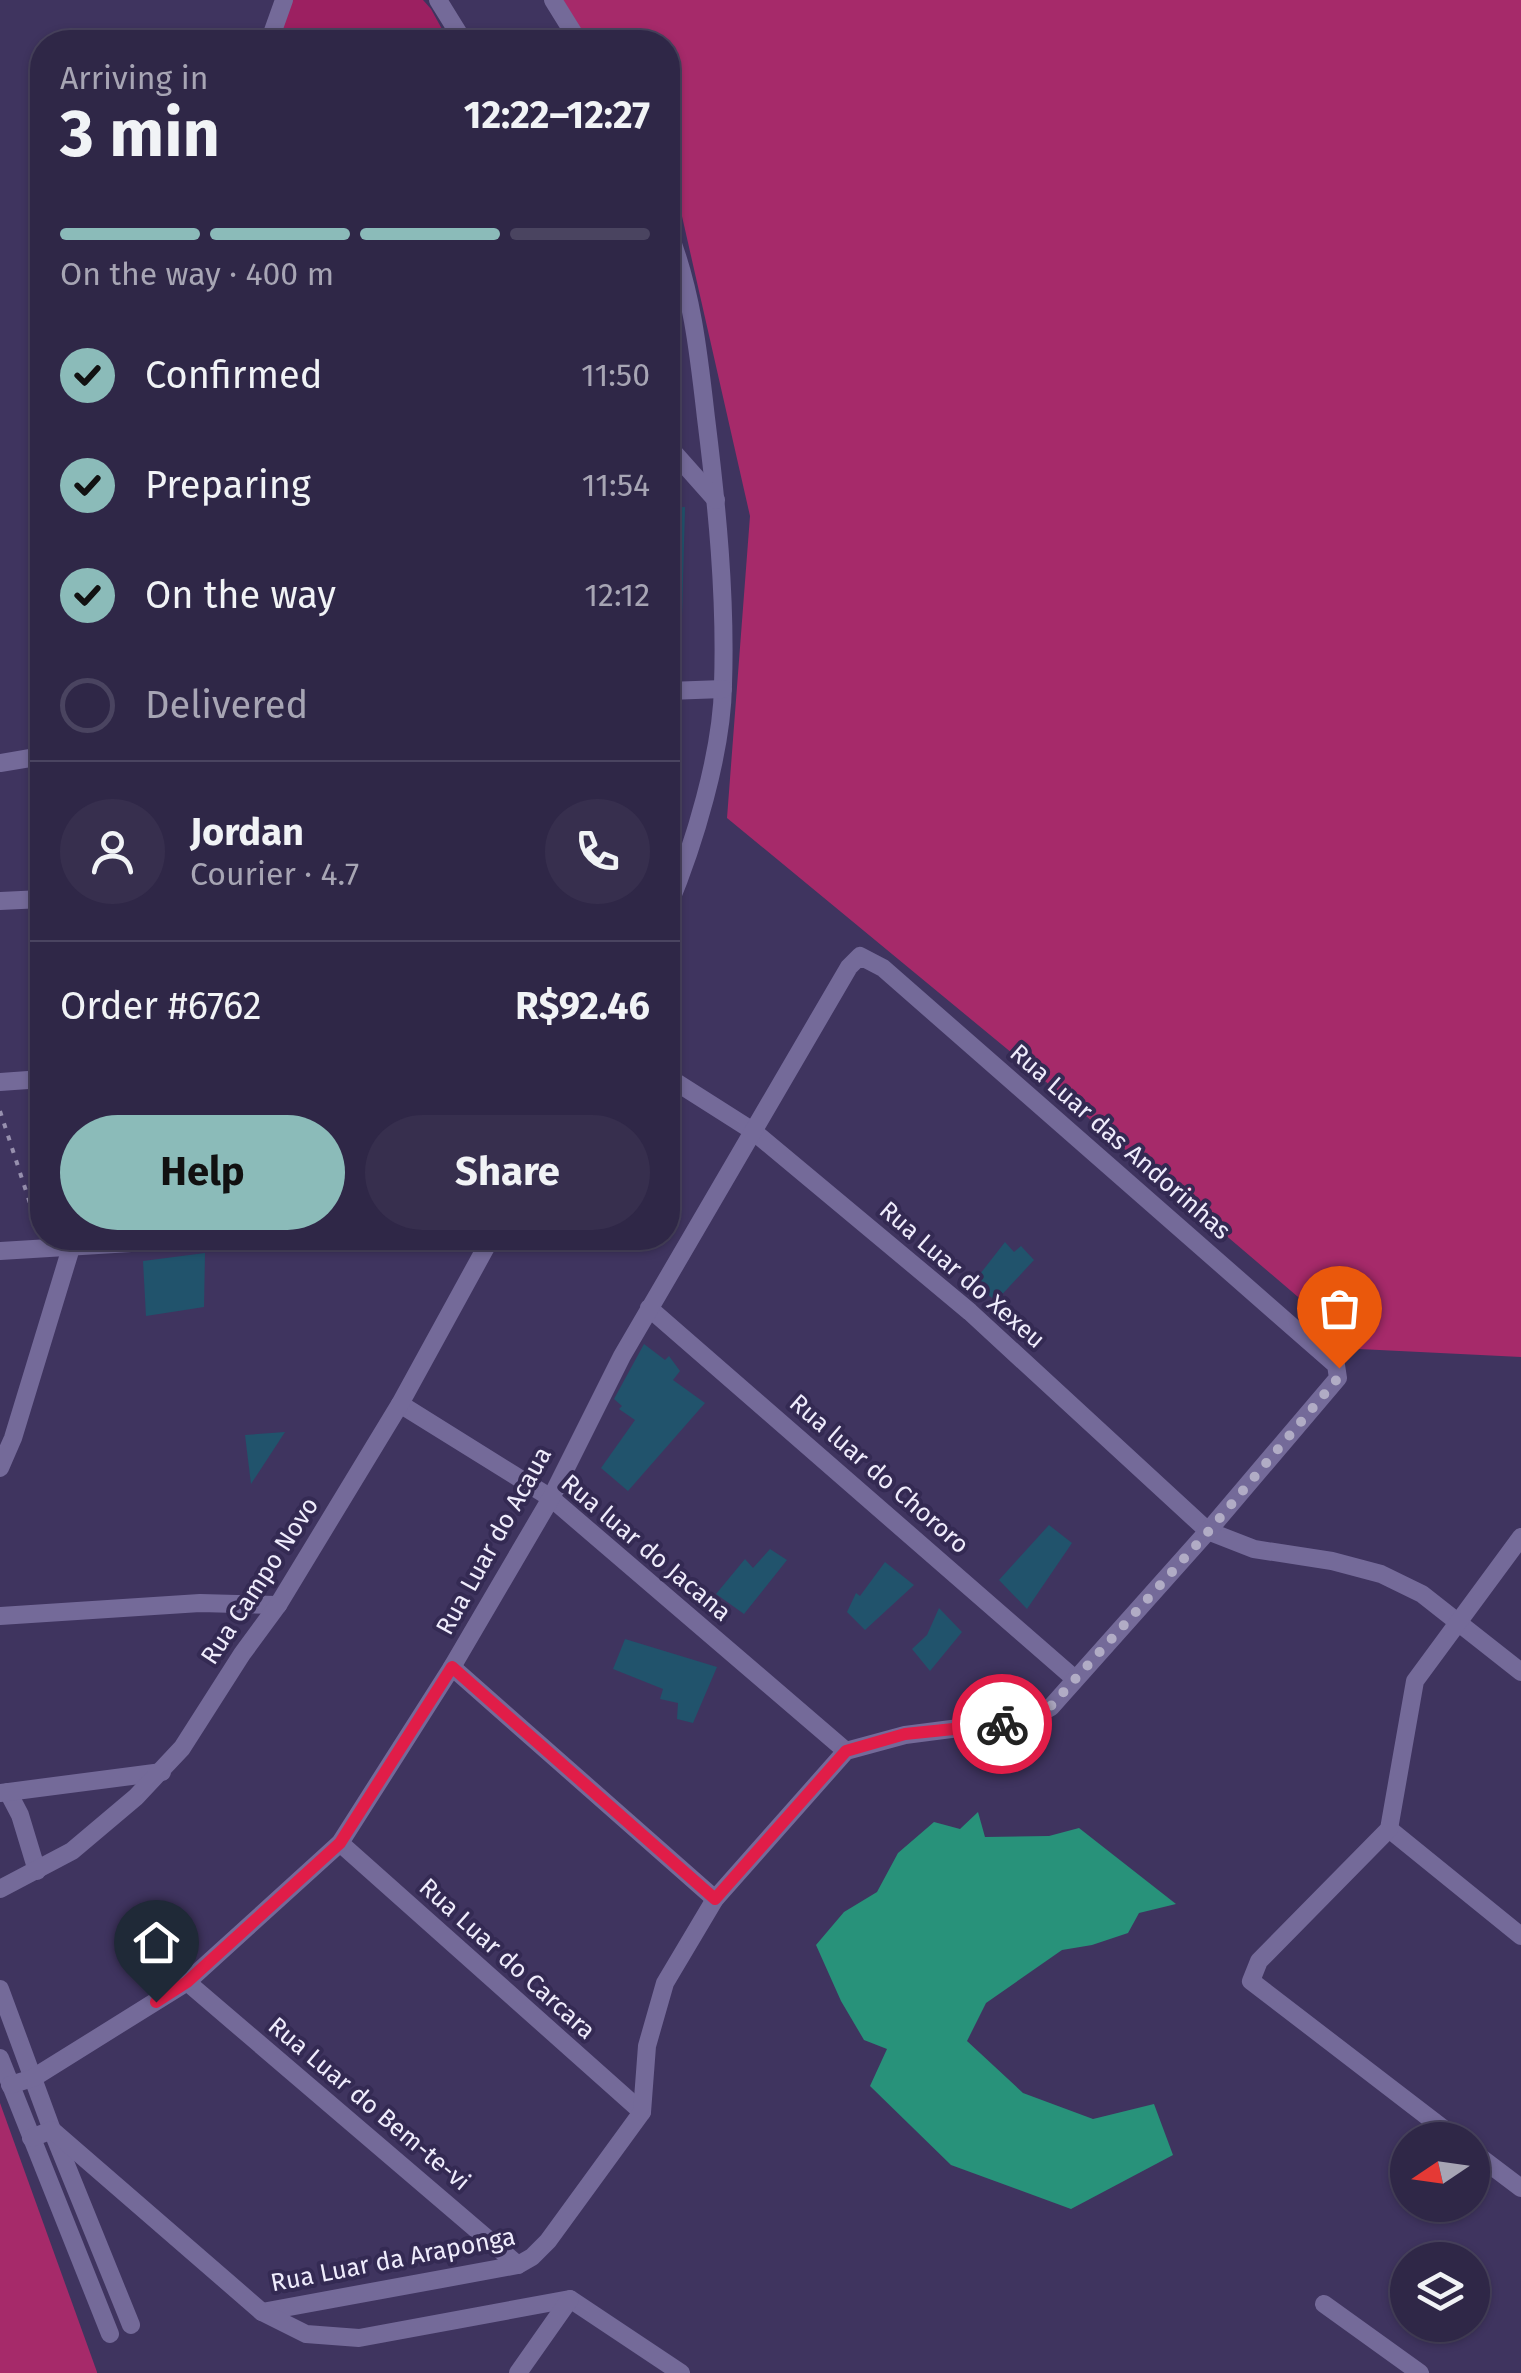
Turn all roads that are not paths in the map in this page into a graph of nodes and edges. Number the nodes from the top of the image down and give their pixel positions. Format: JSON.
{"nodes":[{"id":1,"x":284,"y":0,"type":"edge"},
{"id":2,"x":438,"y":0,"type":"edge"},
{"id":3,"x":553,"y":0,"type":"edge"},
{"id":4,"x":273,"y":30,"type":"edge"},
{"id":5,"x":457,"y":30,"type":"edge"},
{"id":6,"x":571,"y":30,"type":"edge"},
{"id":7,"x":680,"y":277,"type":"edge"},
{"id":8,"x":680,"y":460,"type":"edge"},
{"id":9,"x":716,"y":500,"type":"junction"},
{"id":10,"x":724,"y":689,"type":"junction"},
{"id":11,"x":680,"y":691,"type":"edge"},
{"id":12,"x":30,"y":758,"type":"edge"},
{"id":13,"x":0,"y":763,"type":"edge"},
{"id":14,"x":680,"y":866,"type":"edge"},
{"id":15,"x":30,"y":901,"type":"edge"},
{"id":16,"x":0,"y":902,"type":"edge"},
{"id":17,"x":860,"y":956,"type":"joint"},
{"id":18,"x":30,"y":1081,"type":"edge"},
{"id":19,"x":0,"y":1082,"type":"edge"},
{"id":20,"x":680,"y":1084,"type":"edge"},
{"id":21,"x":753,"y":1131,"type":"junction"},
{"id":22,"x":30,"y":1249,"type":"edge"},
{"id":23,"x":70,"y":1250,"type":"edge"},
{"id":24,"x":484,"y":1250,"type":"edge"},
{"id":25,"x":0,"y":1251,"type":"edge"},
{"id":26,"x":649,"y":1308,"type":"junction"},
{"id":27,"x":400,"y":1404,"type":"junction"},
{"id":28,"x":6,"y":1438,"type":"edge"},
{"id":29,"x":0,"y":1468,"type":"edge"},
{"id":30,"x":552,"y":1498,"type":"junction"},
{"id":31,"x":1208,"y":1532,"type":"junction"},
{"id":32,"x":1521,"y":1538,"type":"edge"},
{"id":33,"x":278,"y":1605,"type":"junction"},
{"id":34,"x":0,"y":1616,"type":"edge"},
{"id":35,"x":1458,"y":1620,"type":"junction"},
{"id":36,"x":452,"y":1667,"type":"junction"},
{"id":37,"x":1521,"y":1672,"type":"edge"},
{"id":38,"x":1075,"y":1679,"type":"junction"},
{"id":39,"x":846,"y":1751,"type":"junction"},
{"id":40,"x":162,"y":1772,"type":"junction"},
{"id":41,"x":4,"y":1793,"type":"edge"},
{"id":42,"x":1389,"y":1829,"type":"junction"},
{"id":43,"x":340,"y":1843,"type":"junction"},
{"id":44,"x":37,"y":1871,"type":"junction"},
{"id":45,"x":0,"y":1889,"type":"edge"},
{"id":46,"x":715,"y":1899,"type":"junction"},
{"id":47,"x":1521,"y":1936,"type":"edge"},
{"id":48,"x":187,"y":1982,"type":"junction"},
{"id":49,"x":0,"y":1989,"type":"edge"},
{"id":50,"x":0,"y":2058,"type":"edge"},
{"id":51,"x":32,"y":2078,"type":"junction"},
{"id":52,"x":10,"y":2085,"type":"junction"},
{"id":53,"x":642,"y":2112,"type":"junction"},
{"id":54,"x":1435,"y":2122,"type":"edge"},
{"id":55,"x":52,"y":2130,"type":"junction"},
{"id":56,"x":31,"y":2138,"type":"junction"},
{"id":57,"x":1490,"y":2165,"type":"edge"},
{"id":58,"x":1521,"y":2188,"type":"edge"},
{"id":59,"x":518,"y":2264,"type":"junction"},
{"id":60,"x":570,"y":2299,"type":"junction"},
{"id":61,"x":1324,"y":2304,"type":"dead end"},
{"id":62,"x":262,"y":2312,"type":"junction"},
{"id":63,"x":132,"y":2325,"type":"dead end"},
{"id":64,"x":110,"y":2334,"type":"dead end"},
{"id":65,"x":518,"y":2373,"type":"edge"},
{"id":66,"x":680,"y":2373,"type":"edge"},
{"id":67,"x":1420,"y":2373,"type":"edge"}],
"edges":[{"from":1,"to":4,"type":"street"},
{"from":2,"to":5,"type":"street"},
{"from":3,"to":6,"type":"street"},
{"from":7,"to":9,"type":"street"},
{"from":8,"to":9,"type":"street"},
{"from":9,"to":10,"type":"street"},
{"from":10,"to":11,"type":"street"},
{"from":10,"to":14,"type":"street"},
{"from":12,"to":13,"type":"street"},
{"from":15,"to":16,"type":"street"},
{"from":17,"to":21,"type":"street","name":"Rua Luar do Acaua"},
{"from":17,"to":31,"type":"street","name":"Rua Luar das Andorinhas"},
{"from":18,"to":19,"type":"street"},
{"from":20,"to":21,"type":"street","name":"Rua Luar do Xexeu"},
{"from":21,"to":26,"type":"street","name":"Rua Luar do Acaua"},
{"from":21,"to":31,"type":"street","name":"Rua Luar do Xexeu"},
{"from":22,"to":25,"type":"street"},
{"from":23,"to":28,"type":"street"},
{"from":24,"to":27,"type":"street","name":"Rua Campo Novo"},
{"from":26,"to":30,"type":"street","name":"Rua Luar do Acaua"},
{"from":26,"to":38,"type":"street","name":"Rua luar do Chororo"},
{"from":27,"to":30,"type":"street","name":"Rua luar do Jacana"},
{"from":27,"to":33,"type":"street","name":"Rua Campo Novo"},
{"from":28,"to":29,"type":"street"},
{"from":30,"to":36,"type":"street","name":"Rua Luar do Acaua"},
{"from":30,"to":39,"type":"street","name":"Rua luar do Jacana"},
{"from":31,"to":35,"type":"street"},
{"from":31,"to":38,"type":"street"},
{"from":32,"to":35,"type":"street"},
{"from":33,"to":34,"type":"street"},
{"from":33,"to":40,"type":"street","name":"Rua Campo Novo"},
{"from":35,"to":37,"type":"street"},
{"from":35,"to":42,"type":"street"},
{"from":36,"to":43,"type":"street","name":"Rua Luar do Acaua"},
{"from":36,"to":46,"type":"street"},
{"from":38,"to":39,"type":"street"},
{"from":39,"to":46,"type":"street"},
{"from":40,"to":41,"type":"street"},
{"from":40,"to":44,"type":"street","name":"Rua Campo Novo"},
{"from":41,"to":44,"type":"street"},
{"from":42,"to":47,"type":"street"},
{"from":42,"to":54,"type":"street"},
{"from":43,"to":48,"type":"street","name":"Rua Luar do Acaua"},
{"from":43,"to":53,"type":"street","name":"Rua Luar do Carcara"},
{"from":44,"to":45,"type":"street","name":"Rua Campo Novo"},
{"from":46,"to":53,"type":"street"},
{"from":48,"to":51,"type":"street","name":"Rua Luar do Acaua"},
{"from":48,"to":59,"type":"street","name":"Rua Luar do Bem-te-vi"},
{"from":49,"to":51,"type":"street"},
{"from":50,"to":52,"type":"street"},
{"from":51,"to":52,"type":"street","name":"Rua Luar do Acaua"},
{"from":51,"to":55,"type":"street"},
{"from":52,"to":56,"type":"street"},
{"from":53,"to":59,"type":"street","name":"Rua Luar da Araponga"},
{"from":55,"to":56,"type":"street"},
{"from":55,"to":62,"type":"street"},
{"from":55,"to":63,"type":"street"},
{"from":56,"to":64,"type":"street"},
{"from":57,"to":58,"type":"street"},
{"from":59,"to":62,"type":"street","name":"Rua Luar da Araponga"},
{"from":60,"to":62,"type":"street"},
{"from":60,"to":65,"type":"street"},
{"from":60,"to":66,"type":"street"},
{"from":61,"to":67,"type":"street"}]}
